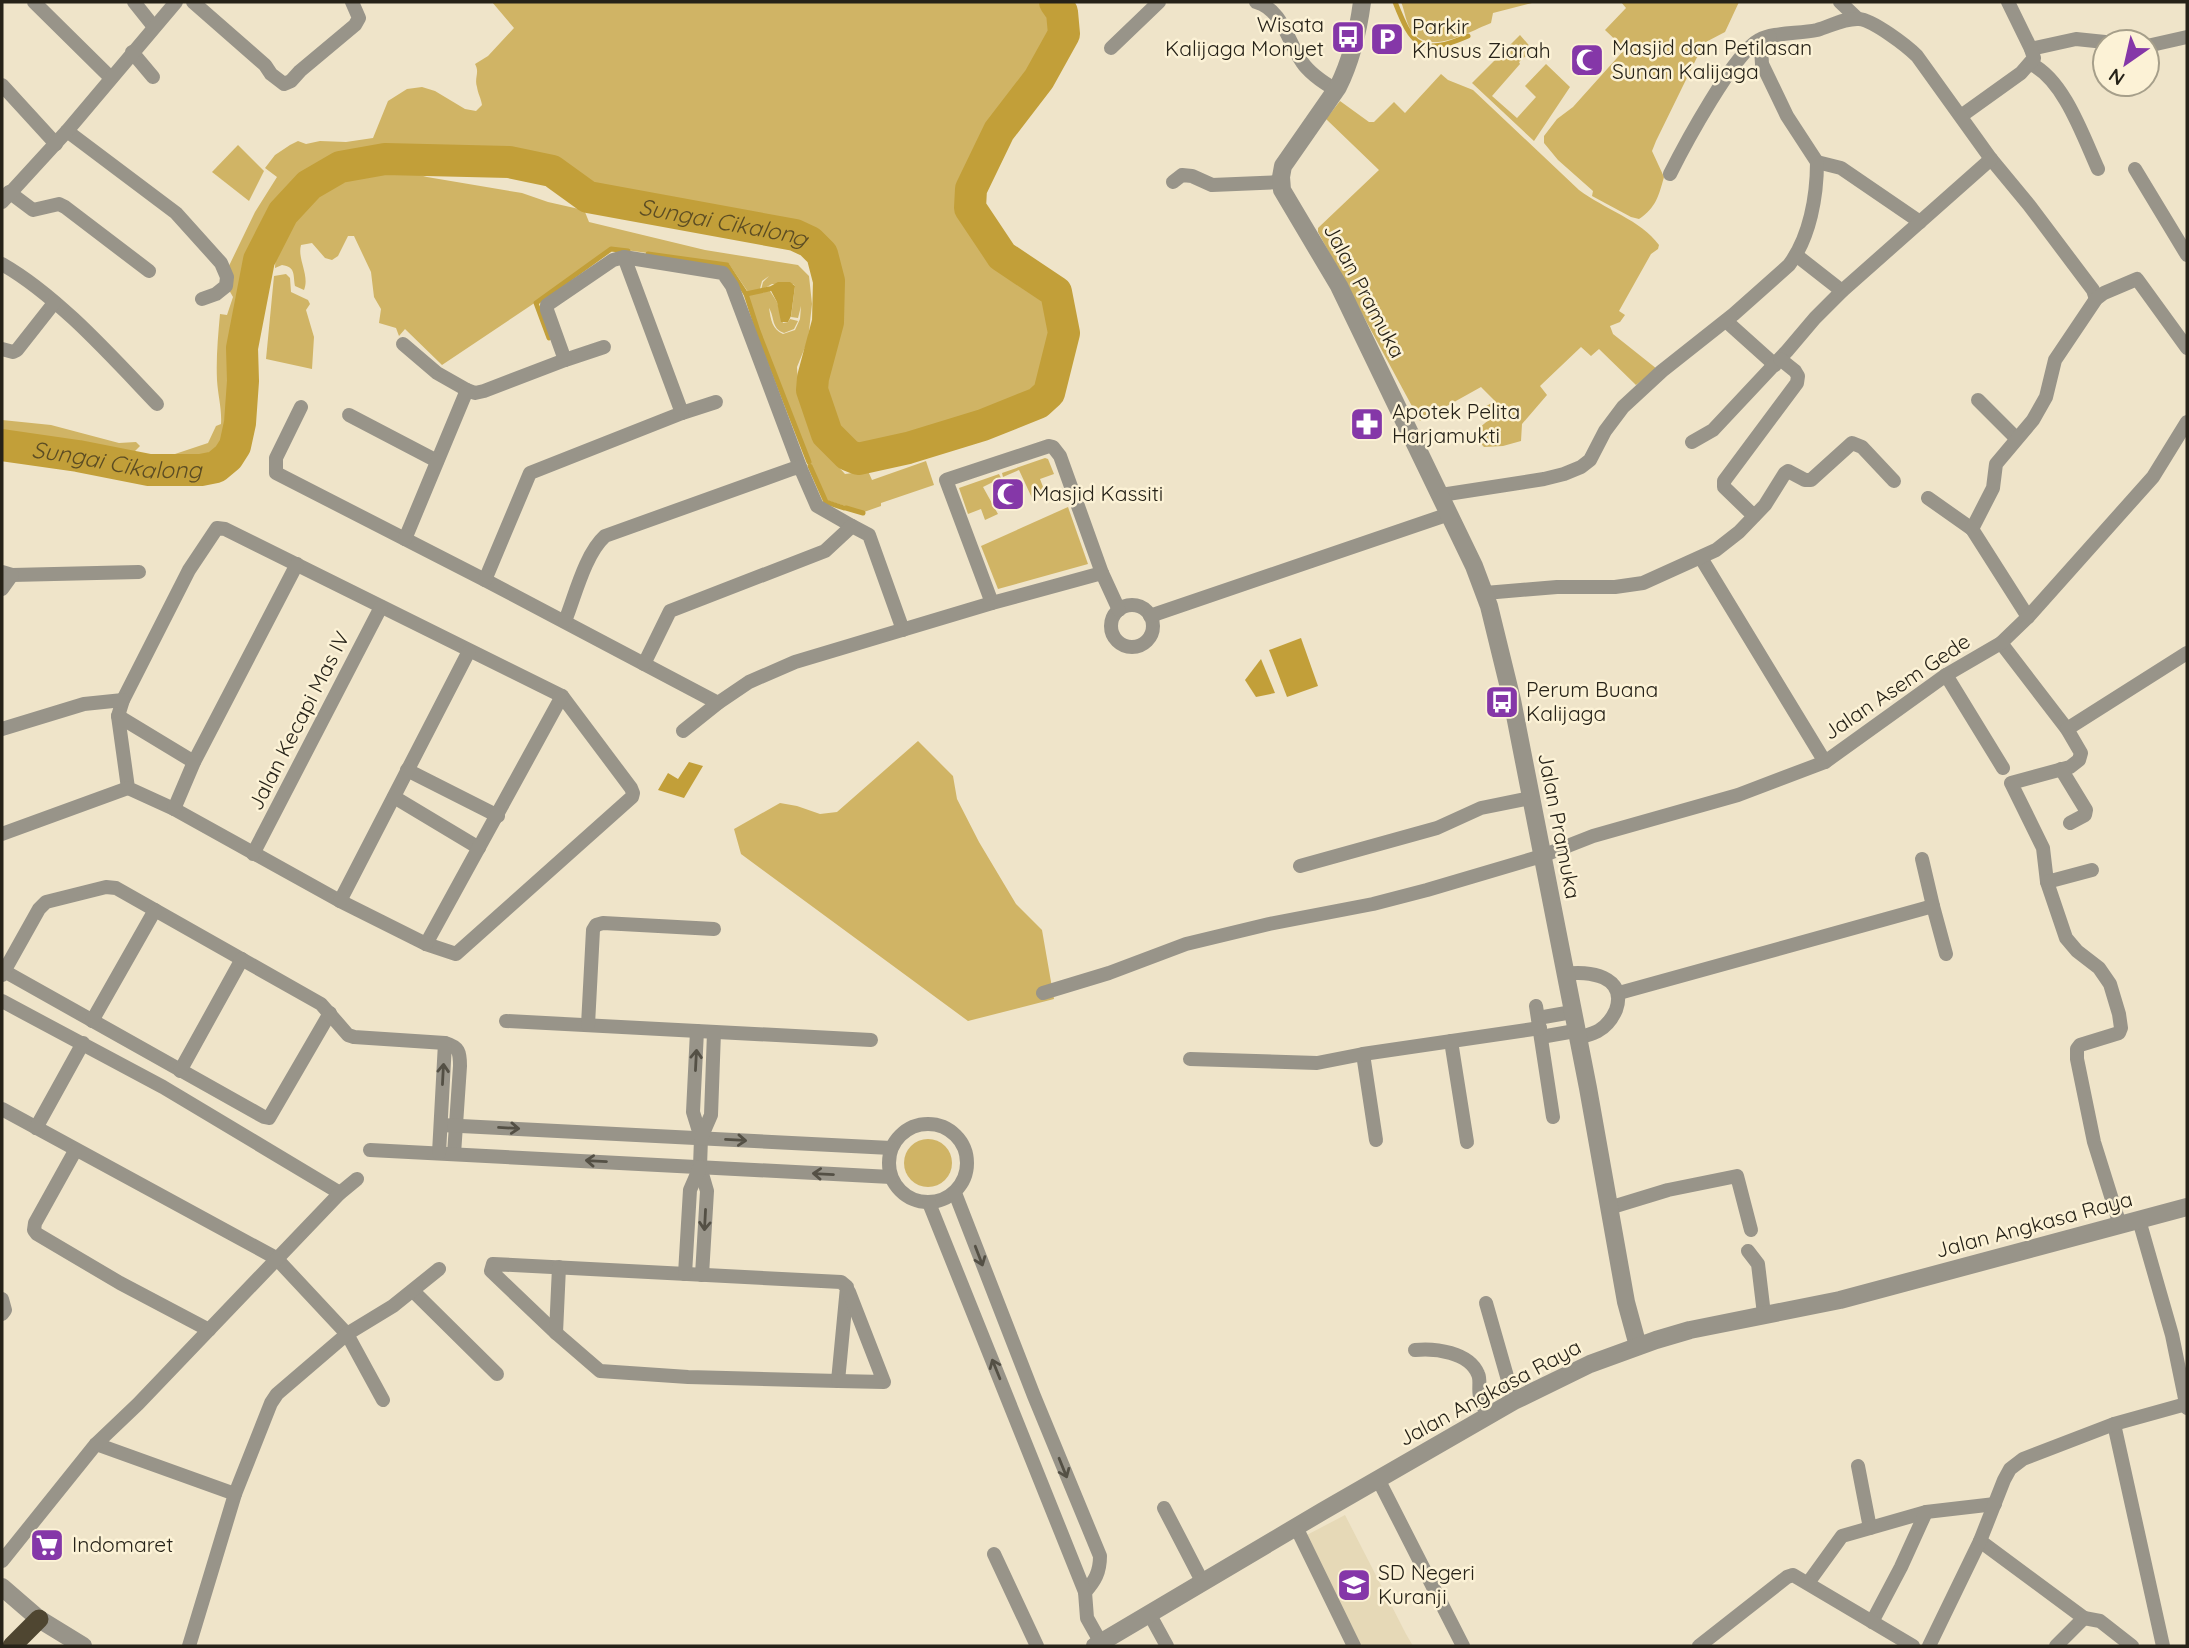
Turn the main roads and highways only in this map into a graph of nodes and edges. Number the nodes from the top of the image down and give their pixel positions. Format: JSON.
{"nodes":[{"id":1,"x":39,"y":1619,"type":"road end"},
{"id":2,"x":12,"y":1646,"type":"edge"}],
"edges":[{"from":1,"to":2,"type":"highway"}]}
